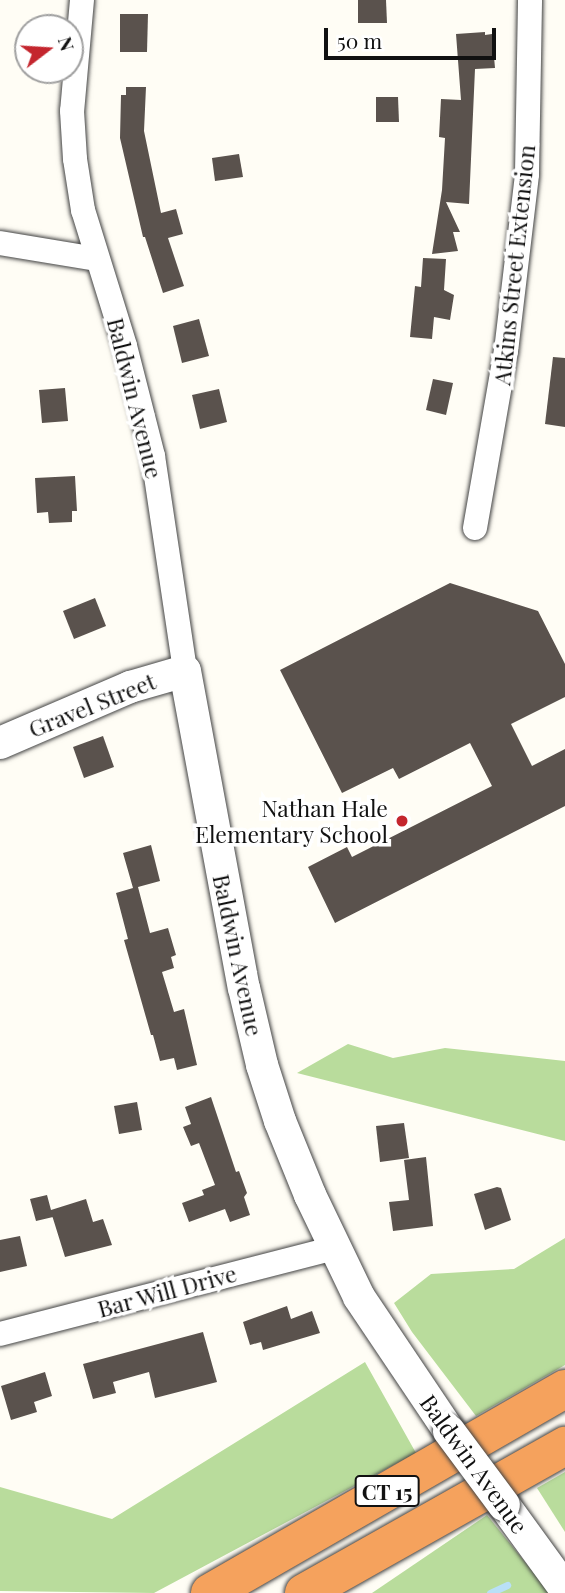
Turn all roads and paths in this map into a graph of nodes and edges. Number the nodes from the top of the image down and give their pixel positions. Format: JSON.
{"nodes":[{"id":1,"x":82,"y":0,"type":"edge"},
{"id":2,"x":530,"y":0,"type":"edge"},
{"id":3,"x":0,"y":243,"type":"edge"},
{"id":4,"x":97,"y":259,"type":"junction"},
{"id":5,"x":475,"y":528,"type":"dead end"},
{"id":6,"x":185,"y":671,"type":"junction"},
{"id":7,"x":0,"y":743,"type":"edge"},
{"id":8,"x":334,"y":1248,"type":"junction"},
{"id":9,"x":0,"y":1334,"type":"edge"},
{"id":10,"x":565,"y":1389,"type":"edge"},
{"id":11,"x":565,"y":1446,"type":"edge"},
{"id":12,"x":565,"y":1589,"type":"edge"},
{"id":13,"x":209,"y":1593,"type":"edge"},
{"id":14,"x":304,"y":1593,"type":"edge"}],
"edges":[{"from":1,"to":4,"type":"street","name":"Baldwin Avenue"},
{"from":2,"to":5,"type":"street","name":"Atkins Street Extension"},
{"from":3,"to":4,"type":"street"},
{"from":4,"to":6,"type":"street","name":"Baldwin Avenue"},
{"from":6,"to":7,"type":"street","name":"Gravel Street"},
{"from":6,"to":8,"type":"street","name":"Baldwin Avenue"},
{"from":8,"to":9,"type":"street","name":"Bar Will Drive"},
{"from":8,"to":12,"type":"street","name":"Baldwin Avenue","bridge":true},
{"from":10,"to":13,"type":"highway","number":"CT 15"},
{"from":11,"to":14,"type":"highway","number":"CT 15"}]}
